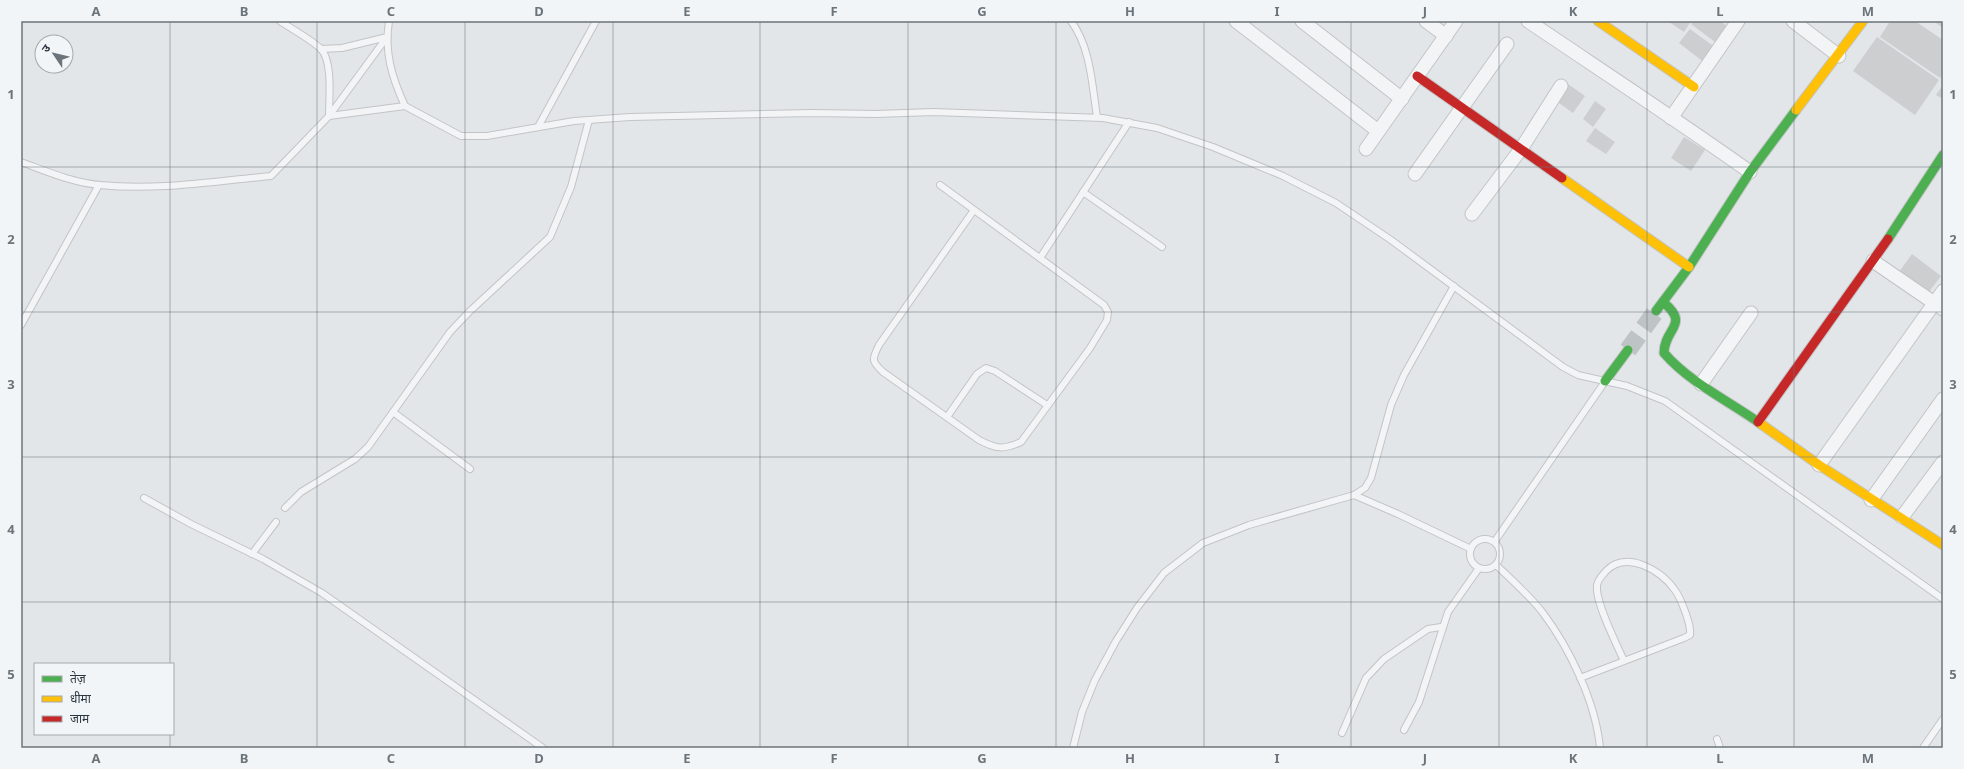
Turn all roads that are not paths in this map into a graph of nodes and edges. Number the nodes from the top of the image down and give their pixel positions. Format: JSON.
{"nodes":[{"id":1,"x":280,"y":21,"type":"edge"},
{"id":2,"x":389,"y":21,"type":"edge"},
{"id":3,"x":596,"y":21,"type":"edge"},
{"id":4,"x":1071,"y":21,"type":"edge"},
{"id":5,"x":1236,"y":21,"type":"edge"},
{"id":6,"x":1302,"y":21,"type":"edge"},
{"id":7,"x":1426,"y":21,"type":"edge"},
{"id":8,"x":1456,"y":21,"type":"edge"},
{"id":9,"x":1528,"y":21,"type":"edge"},
{"id":10,"x":1598,"y":21,"type":"edge"},
{"id":11,"x":1793,"y":21,"type":"edge"},
{"id":12,"x":1863,"y":21,"type":"edge"},
{"id":13,"x":1735,"y":22,"type":"edge"},
{"id":14,"x":1446,"y":36,"type":"junction"},
{"id":15,"x":387,"y":37,"type":"junction"},
{"id":16,"x":1507,"y":44,"type":"dead end"},
{"id":17,"x":321,"y":49,"type":"junction"},
{"id":18,"x":1838,"y":56,"type":"junction"},
{"id":19,"x":1418,"y":76,"type":"junction"},
{"id":20,"x":1560,"y":86,"type":"dead end"},
{"id":21,"x":1694,"y":87,"type":"junction"},
{"id":22,"x":1402,"y":98,"type":"junction"},
{"id":23,"x":406,"y":106,"type":"junction"},
{"id":24,"x":1463,"y":108,"type":"junction"},
{"id":25,"x":329,"y":116,"type":"junction"},
{"id":26,"x":1097,"y":117,"type":"junction"},
{"id":27,"x":1671,"y":118,"type":"junction"},
{"id":28,"x":589,"y":120,"type":"junction"},
{"id":29,"x":1129,"y":122,"type":"junction"},
{"id":30,"x":538,"y":127,"type":"junction"},
{"id":31,"x":1378,"y":131,"type":"junction"},
{"id":32,"x":1366,"y":149,"type":"dead end"},
{"id":33,"x":1521,"y":149,"type":"junction"},
{"id":34,"x":1943,"y":155,"type":"edge"},
{"id":35,"x":21,"y":162,"type":"edge"},
{"id":36,"x":1750,"y":172,"type":"junction"},
{"id":37,"x":1415,"y":174,"type":"dead end"},
{"id":38,"x":99,"y":185,"type":"junction"},
{"id":39,"x":940,"y":185,"type":"dead end"},
{"id":40,"x":1083,"y":192,"type":"junction"},
{"id":41,"x":974,"y":210,"type":"junction"},
{"id":42,"x":1472,"y":214,"type":"dead end"},
{"id":43,"x":1162,"y":247,"type":"dead end"},
{"id":44,"x":1040,"y":258,"type":"junction"},
{"id":45,"x":1873,"y":261,"type":"junction"},
{"id":46,"x":1689,"y":267,"type":"junction"},
{"id":47,"x":1454,"y":286,"type":"junction"},
{"id":48,"x":1943,"y":291,"type":"edge"},
{"id":49,"x":1663,"y":302,"type":"junction"},
{"id":50,"x":1939,"y":306,"type":"edge"},
{"id":51,"x":1656,"y":311,"type":"tunnel mouth"},
{"id":52,"x":1751,"y":313,"type":"dead end"},
{"id":53,"x":21,"y":325,"type":"edge"},
{"id":54,"x":1628,"y":350,"type":"tunnel mouth"},
{"id":55,"x":1605,"y":381,"type":"junction"},
{"id":56,"x":1701,"y":384,"type":"junction"},
{"id":57,"x":1943,"y":399,"type":"edge"},
{"id":58,"x":1047,"y":405,"type":"junction"},
{"id":59,"x":393,"y":412,"type":"junction"},
{"id":60,"x":947,"y":417,"type":"junction"},
{"id":61,"x":1758,"y":422,"type":"junction"},
{"id":62,"x":1943,"y":462,"type":"edge"},
{"id":63,"x":1819,"y":465,"type":"junction"},
{"id":64,"x":470,"y":469,"type":"dead end"},
{"id":65,"x":1354,"y":495,"type":"junction"},
{"id":66,"x":144,"y":498,"type":"dead end"},
{"id":67,"x":1871,"y":500,"type":"junction"},
{"id":68,"x":285,"y":508,"type":"dead end"},
{"id":69,"x":1902,"y":517,"type":"junction"},
{"id":70,"x":276,"y":522,"type":"dead end"},
{"id":71,"x":1495,"y":541,"type":"junction"},
{"id":72,"x":1943,"y":545,"type":"edge"},
{"id":73,"x":1470,"y":549,"type":"junction"},
{"id":74,"x":252,"y":554,"type":"junction"},
{"id":75,"x":1496,"y":565,"type":"junction"},
{"id":76,"x":1479,"y":568,"type":"junction"},
{"id":77,"x":1943,"y":599,"type":"edge"},
{"id":78,"x":1441,"y":628,"type":"junction"},
{"id":79,"x":1624,"y":661,"type":"junction"},
{"id":80,"x":1580,"y":678,"type":"junction"},
{"id":81,"x":1943,"y":719,"type":"edge"},
{"id":82,"x":1404,"y":730,"type":"dead end"},
{"id":83,"x":1342,"y":733,"type":"dead end"},
{"id":84,"x":1717,"y":739,"type":"dead end"},
{"id":85,"x":543,"y":748,"type":"edge"},
{"id":86,"x":1073,"y":748,"type":"edge"},
{"id":87,"x":1600,"y":748,"type":"edge"},
{"id":88,"x":1720,"y":748,"type":"edge"},
{"id":89,"x":1923,"y":748,"type":"edge"}],
"edges":[{"from":1,"to":17,"type":"lane"},
{"from":2,"to":15,"type":"lane"},
{"from":3,"to":30,"type":"lane"},
{"from":4,"to":26,"type":"lane"},
{"from":5,"to":31,"type":"street"},
{"from":6,"to":22,"type":"street"},
{"from":7,"to":14,"type":"street"},
{"from":8,"to":14,"type":"street"},
{"from":9,"to":27,"type":"street"},
{"from":10,"to":21,"type":"street"},
{"from":11,"to":18,"type":"street"},
{"from":12,"to":18,"type":"street"},
{"from":13,"to":21,"type":"street"},
{"from":14,"to":19,"type":"street"},
{"from":15,"to":17,"type":"lane"},
{"from":15,"to":23,"type":"lane"},
{"from":15,"to":25,"type":"lane"},
{"from":16,"to":24,"type":"street"},
{"from":17,"to":25,"type":"lane"},
{"from":18,"to":36,"type":"street"},
{"from":19,"to":22,"type":"street"},
{"from":19,"to":24,"type":"street"},
{"from":20,"to":33,"type":"street"},
{"from":21,"to":27,"type":"street"},
{"from":22,"to":31,"type":"street"},
{"from":23,"to":25,"type":"lane"},
{"from":23,"to":30,"type":"lane"},
{"from":24,"to":33,"type":"street"},
{"from":24,"to":37,"type":"street"},
{"from":25,"to":38,"type":"lane"},
{"from":26,"to":28,"type":"lane"},
{"from":26,"to":29,"type":"lane"},
{"from":27,"to":36,"type":"street"},
{"from":28,"to":30,"type":"lane"},
{"from":28,"to":59,"type":"lane"},
{"from":29,"to":40,"type":"lane"},
{"from":29,"to":47,"type":"lane"},
{"from":31,"to":32,"type":"street"},
{"from":33,"to":42,"type":"street"},
{"from":33,"to":46,"type":"street"},
{"from":34,"to":45,"type":"street"},
{"from":35,"to":38,"type":"lane"},
{"from":36,"to":46,"type":"street"},
{"from":38,"to":53,"type":"lane"},
{"from":39,"to":41,"type":"lane"},
{"from":40,"to":43,"type":"lane"},
{"from":40,"to":44,"type":"lane"},
{"from":41,"to":44,"type":"lane"},
{"from":41,"to":60,"type":"lane"},
{"from":44,"to":58,"type":"lane"},
{"from":45,"to":50,"type":"street"},
{"from":45,"to":61,"type":"street"},
{"from":46,"to":49,"type":"street"},
{"from":47,"to":55,"type":"lane"},
{"from":47,"to":65,"type":"lane"},
{"from":48,"to":50,"type":"street"},
{"from":49,"to":51,"type":"street"},
{"from":49,"to":56,"type":"street"},
{"from":50,"to":63,"type":"street"},
{"from":52,"to":56,"type":"street"},
{"from":54,"to":55,"type":"street"},
{"from":55,"to":71,"type":"lane"},
{"from":55,"to":77,"type":"lane"},
{"from":56,"to":61,"type":"street"},
{"from":57,"to":67,"type":"street"},
{"from":58,"to":60,"type":"lane"},
{"from":58,"to":60,"type":"lane"},
{"from":59,"to":64,"type":"lane"},
{"from":59,"to":68,"type":"lane"},
{"from":61,"to":63,"type":"street"},
{"from":62,"to":69,"type":"street"},
{"from":63,"to":67,"type":"street"},
{"from":65,"to":73,"type":"lane"},
{"from":65,"to":86,"type":"lane"},
{"from":66,"to":74,"type":"lane"},
{"from":67,"to":69,"type":"street"},
{"from":69,"to":72,"type":"street"},
{"from":70,"to":74,"type":"lane"},
{"from":71,"to":73,"type":"lane"},
{"from":71,"to":75,"type":"lane"},
{"from":73,"to":76,"type":"lane"},
{"from":74,"to":85,"type":"lane"},
{"from":75,"to":76,"type":"lane"},
{"from":75,"to":80,"type":"lane"},
{"from":76,"to":78,"type":"lane"},
{"from":78,"to":82,"type":"lane"},
{"from":78,"to":83,"type":"lane"},
{"from":79,"to":79,"type":"lane"},
{"from":79,"to":80,"type":"lane"},
{"from":80,"to":87,"type":"lane"},
{"from":81,"to":89,"type":"lane"},
{"from":84,"to":88,"type":"lane"}]}
